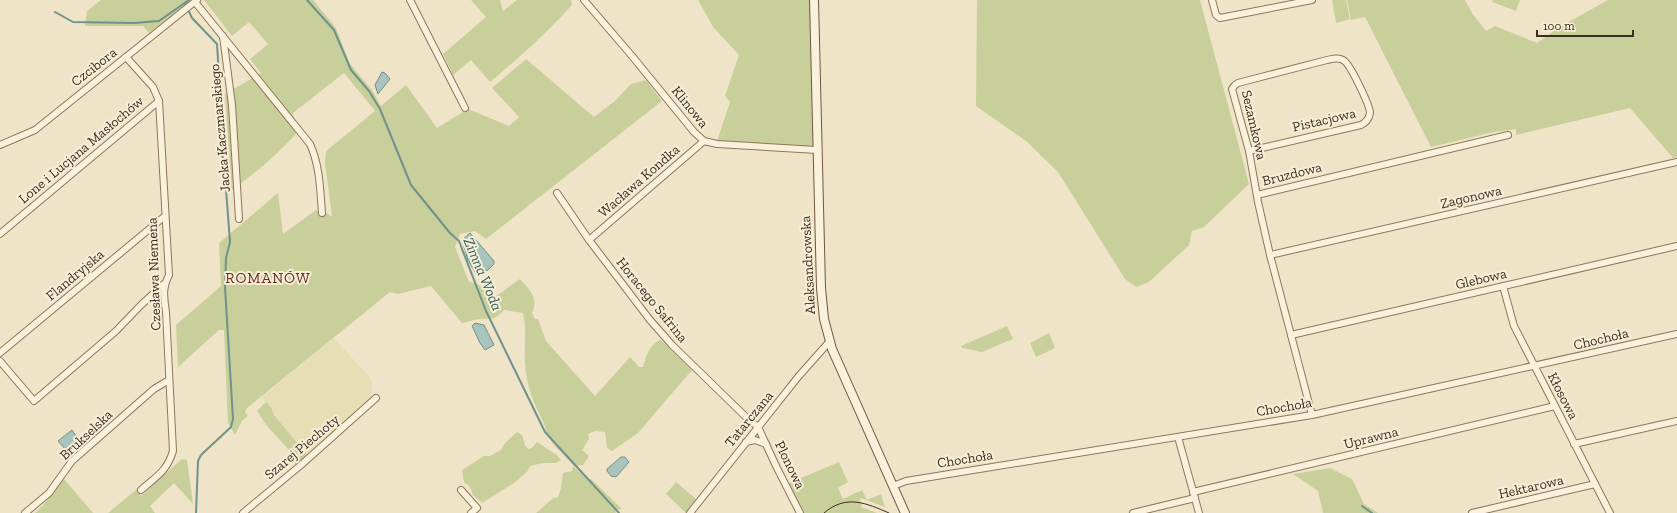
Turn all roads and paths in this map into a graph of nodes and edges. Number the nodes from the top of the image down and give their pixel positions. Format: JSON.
{"nodes":[{"id":1,"x":410,"y":0,"type":"edge"},
{"id":2,"x":584,"y":0,"type":"edge"},
{"id":3,"x":814,"y":0,"type":"edge"},
{"id":4,"x":1212,"y":0,"type":"edge"},
{"id":5,"x":1312,"y":0,"type":"edge"},
{"id":6,"x":196,"y":1,"type":"edge"},
{"id":7,"x":223,"y":36,"type":"junction"},
{"id":8,"x":126,"y":57,"type":"junction"},
{"id":9,"x":1235,"y":85,"type":"joint"},
{"id":10,"x":159,"y":101,"type":"junction"},
{"id":11,"x":465,"y":108,"type":"dead end"},
{"id":12,"x":1508,"y":134,"type":"dead end"},
{"id":13,"x":704,"y":141,"type":"junction"},
{"id":14,"x":0,"y":145,"type":"edge"},
{"id":15,"x":817,"y":150,"type":"junction"},
{"id":16,"x":1249,"y":151,"type":"junction"},
{"id":17,"x":1677,"y":162,"type":"edge"},
{"id":18,"x":557,"y":193,"type":"dead end"},
{"id":19,"x":1257,"y":195,"type":"junction"},
{"id":20,"x":322,"y":213,"type":"dead end"},
{"id":21,"x":165,"y":216,"type":"junction"},
{"id":22,"x":239,"y":219,"type":"dead end"},
{"id":23,"x":0,"y":234,"type":"edge"},
{"id":24,"x":589,"y":240,"type":"junction"},
{"id":25,"x":1677,"y":246,"type":"edge"},
{"id":26,"x":1270,"y":255,"type":"junction"},
{"id":27,"x":164,"y":284,"type":"junction"},
{"id":28,"x":1503,"y":286,"type":"junction"},
{"id":29,"x":1677,"y":334,"type":"edge"},
{"id":30,"x":1291,"y":335,"type":"junction"},
{"id":31,"x":829,"y":342,"type":"junction"},
{"id":32,"x":0,"y":353,"type":"edge"},
{"id":33,"x":0,"y":361,"type":"edge"},
{"id":34,"x":1534,"y":366,"type":"junction"},
{"id":35,"x":169,"y":380,"type":"junction"},
{"id":36,"x":376,"y":398,"type":"dead end"},
{"id":37,"x":1555,"y":406,"type":"junction"},
{"id":38,"x":1312,"y":415,"type":"junction"},
{"id":39,"x":1677,"y":421,"type":"edge"},
{"id":40,"x":758,"y":427,"type":"junction"},
{"id":41,"x":1178,"y":437,"type":"junction"},
{"id":42,"x":746,"y":442,"type":"junction"},
{"id":43,"x":766,"y":444,"type":"junction"},
{"id":44,"x":1574,"y":444,"type":"junction"},
{"id":45,"x":1595,"y":484,"type":"junction"},
{"id":46,"x":893,"y":486,"type":"junction"},
{"id":47,"x":141,"y":490,"type":"dead end"},
{"id":48,"x":461,"y":490,"type":"dead end"},
{"id":49,"x":1194,"y":495,"type":"junction"},
{"id":50,"x":25,"y":513,"type":"edge"},
{"id":51,"x":243,"y":513,"type":"edge"},
{"id":52,"x":471,"y":513,"type":"edge"},
{"id":53,"x":690,"y":513,"type":"edge"},
{"id":54,"x":800,"y":513,"type":"edge"},
{"id":55,"x":905,"y":513,"type":"edge"},
{"id":56,"x":1132,"y":513,"type":"edge"},
{"id":57,"x":1199,"y":513,"type":"edge"},
{"id":58,"x":1472,"y":513,"type":"edge"},
{"id":59,"x":1610,"y":513,"type":"edge"}],
"edges":[{"from":1,"to":11,"type":"street"},
{"from":2,"to":13,"type":"street","name":"Klinowa"},
{"from":3,"to":15,"type":"main road","name":"Aleksandrowska"},
{"from":4,"to":5,"type":"street"},
{"from":6,"to":7,"type":"street"},
{"from":6,"to":8,"type":"street","name":"Czcibora"},
{"from":7,"to":20,"type":"street"},
{"from":7,"to":22,"type":"street","name":"Jacka Kaczmarskiego"},
{"from":8,"to":10,"type":"street","name":"Czesława Niemena"},
{"from":8,"to":14,"type":"street","name":"Czcibora"},
{"from":9,"to":16,"type":"street","name":"Sezamkowa"},
{"from":9,"to":16,"type":"street","name":"Pistacjowa"},
{"from":10,"to":21,"type":"street","name":"Czesława Niemena"},
{"from":10,"to":23,"type":"street","name":"Lone i Lucjana Masłochów"},
{"from":12,"to":19,"type":"street","name":"Bruzdowa"},
{"from":13,"to":15,"type":"street","name":"Klinowa"},
{"from":13,"to":24,"type":"street","name":"Wacława Kondka"},
{"from":15,"to":31,"type":"main road","name":"Aleksandrowska"},
{"from":16,"to":19,"type":"street","name":"Sezamkowa"},
{"from":17,"to":26,"type":"street","name":"Zagonowa"},
{"from":18,"to":24,"type":"street","name":"Horacego Safrina"},
{"from":19,"to":26,"type":"street","name":"Bruzdowa"},
{"from":21,"to":27,"type":"street","name":"Czesława Niemena"},
{"from":21,"to":32,"type":"street","name":"Flandryjska"},
{"from":24,"to":40,"type":"street","name":"Horacego Safrina"},
{"from":25,"to":28,"type":"street","name":"Glebowa"},
{"from":26,"to":30,"type":"street","name":"Bruzdowa"},
{"from":27,"to":33,"type":"street"},
{"from":27,"to":35,"type":"street","name":"Czesława Niemena"},
{"from":28,"to":30,"type":"street","name":"Glebowa"},
{"from":28,"to":34,"type":"street","name":"Kłosowa"},
{"from":29,"to":34,"type":"street","name":"Chochoła"},
{"from":30,"to":38,"type":"street","name":"Bruzdowa"},
{"from":31,"to":40,"type":"street","name":"Tatarczana"},
{"from":31,"to":46,"type":"main road","name":"Aleksandrowska"},
{"from":34,"to":37,"type":"street","name":"Kłosowa"},
{"from":34,"to":38,"type":"street","name":"Chochoła"},
{"from":35,"to":47,"type":"street","name":"Czesława Niemena"},
{"from":35,"to":50,"type":"street","name":"Brukselska"},
{"from":36,"to":51,"type":"street","name":"Szarej Piechoty"},
{"from":37,"to":44,"type":"street","name":"Kłosowa"},
{"from":37,"to":49,"type":"street","name":"Uprawna"},
{"from":38,"to":41,"type":"street","name":"Chochoła"},
{"from":39,"to":44,"type":"street"},
{"from":40,"to":42,"type":"street","name":"Tatarczana"},
{"from":40,"to":43,"type":"street","name":"Plonowa"},
{"from":41,"to":46,"type":"street","name":"Chochoła"},
{"from":41,"to":49,"type":"street"},
{"from":42,"to":43,"type":"street"},
{"from":42,"to":53,"type":"street","name":"Tatarczana"},
{"from":43,"to":54,"type":"street","name":"Plonowa"},
{"from":44,"to":45,"type":"street","name":"Kłosowa"},
{"from":45,"to":58,"type":"street","name":"Hektarowa"},
{"from":45,"to":59,"type":"street","name":"Kłosowa"},
{"from":46,"to":55,"type":"main road","name":"Aleksandrowska"},
{"from":48,"to":52,"type":"street"},
{"from":49,"to":56,"type":"street","name":"Uprawna"},
{"from":49,"to":57,"type":"street"}]}
